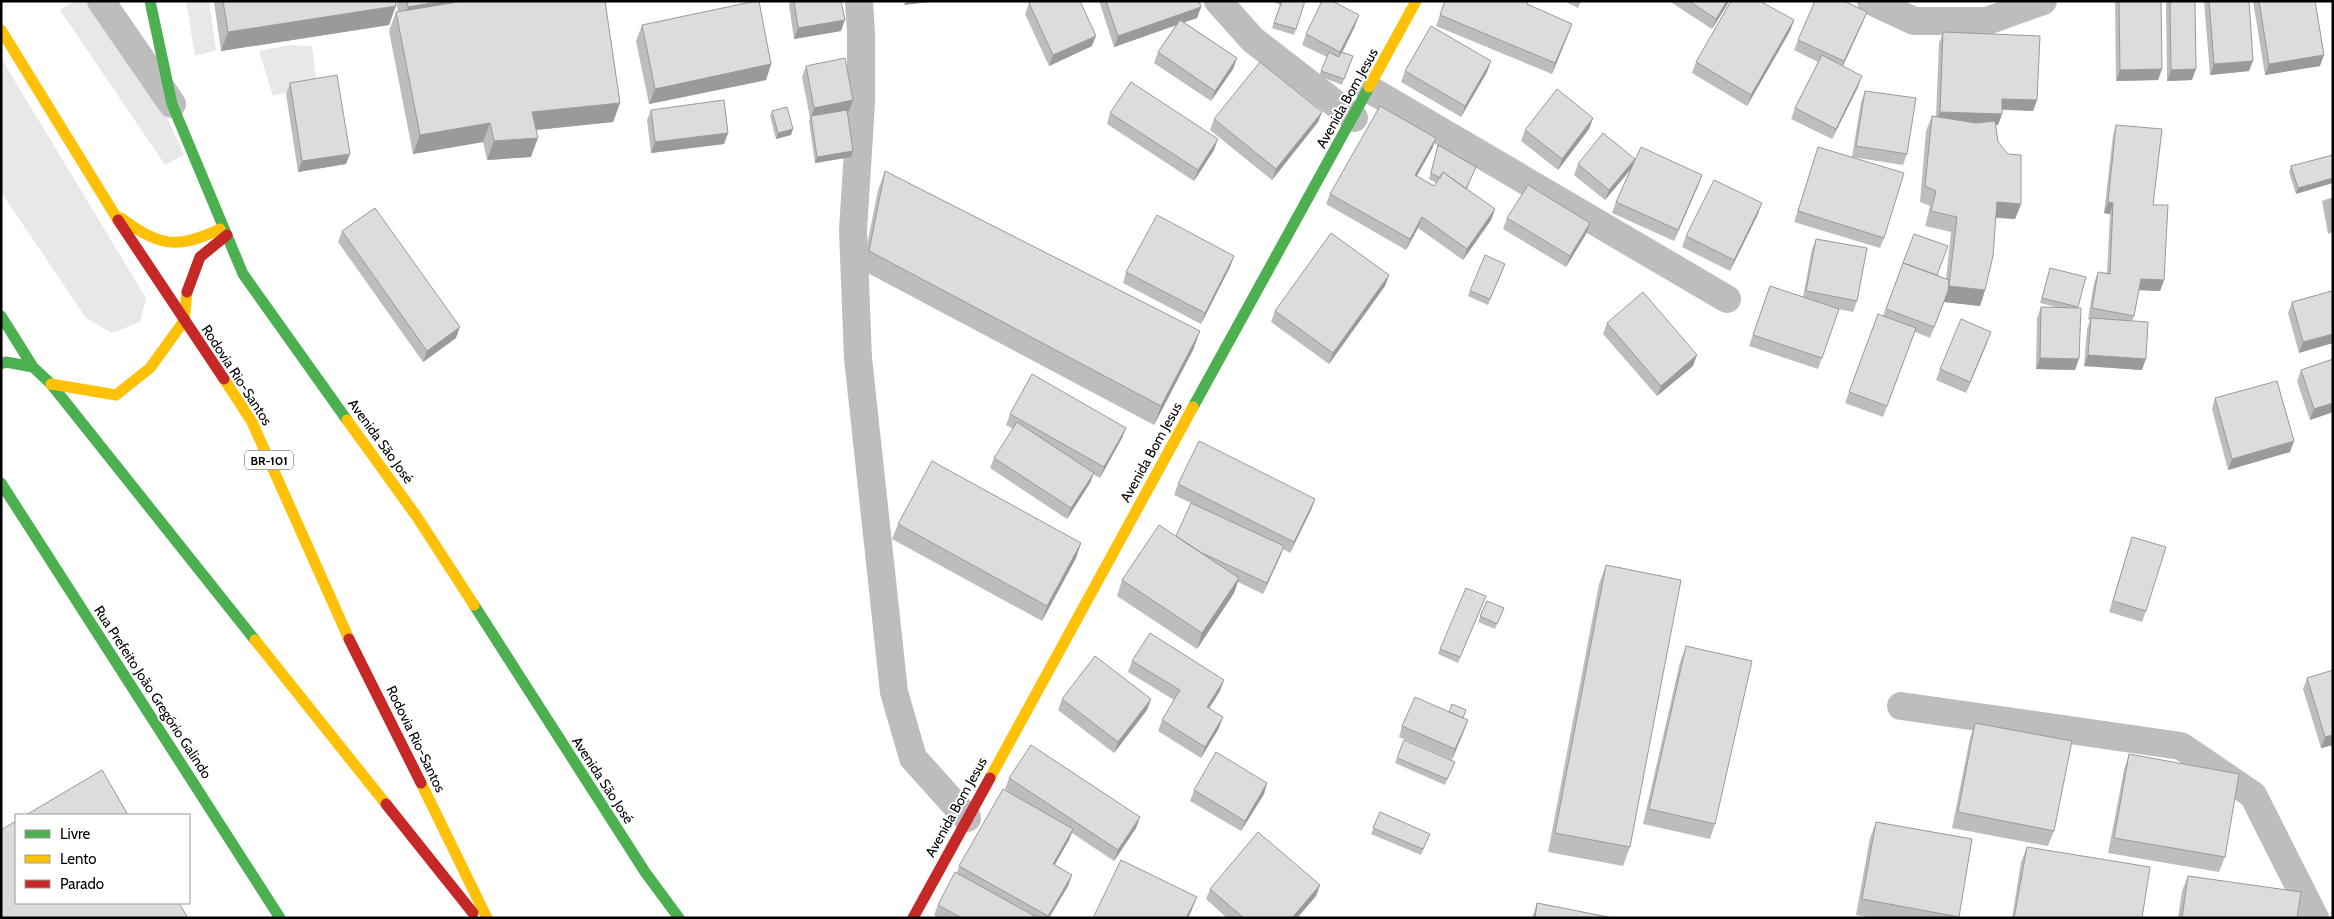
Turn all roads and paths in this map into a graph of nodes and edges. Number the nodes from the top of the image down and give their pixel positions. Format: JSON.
{"nodes":[{"id":1,"x":101,"y":1,"type":"edge"},
{"id":2,"x":150,"y":1,"type":"edge"},
{"id":3,"x":859,"y":1,"type":"edge"},
{"id":4,"x":1218,"y":1,"type":"edge"},
{"id":5,"x":1416,"y":1,"type":"edge"},
{"id":6,"x":1871,"y":1,"type":"edge"},
{"id":7,"x":2043,"y":1,"type":"edge"},
{"id":8,"x":1,"y":30,"type":"edge"},
{"id":9,"x":1369,"y":89,"type":"junction"},
{"id":10,"x":172,"y":104,"type":"junction"},
{"id":11,"x":1354,"y":118,"type":"junction"},
{"id":12,"x":111,"y":210,"type":"junction"},
{"id":13,"x":225,"y":231,"type":"junction"},
{"id":14,"x":1727,"y":299,"type":"dead end"},
{"id":15,"x":1,"y":316,"type":"edge"},
{"id":16,"x":184,"y":321,"type":"junction"},
{"id":17,"x":1,"y":364,"type":"edge"},
{"id":18,"x":33,"y":367,"type":"junction"},
{"id":19,"x":51,"y":384,"type":"junction"},
{"id":20,"x":1,"y":483,"type":"edge"},
{"id":21,"x":1901,"y":706,"type":"dead end"},
{"id":22,"x":967,"y":818,"type":"junction"},
{"id":23,"x":644,"y":872,"type":"junction"},
{"id":24,"x":280,"y":918,"type":"edge"},
{"id":25,"x":476,"y":918,"type":"edge"},
{"id":26,"x":487,"y":918,"type":"edge"},
{"id":27,"x":666,"y":918,"type":"edge"},
{"id":28,"x":679,"y":918,"type":"edge"},
{"id":29,"x":913,"y":918,"type":"edge"},
{"id":30,"x":2315,"y":918,"type":"edge"}],
"edges":[{"from":1,"to":10,"type":"street"},
{"from":2,"to":10,"type":"main road","name":"Avenida São José"},
{"from":3,"to":22,"type":"street"},
{"from":4,"to":11,"type":"street"},
{"from":5,"to":9,"type":"main road","name":"Avenida Bom Jesus"},
{"from":6,"to":7,"type":"street"},
{"from":8,"to":12,"type":"main road","name":"Rodovia Rio-Santos","number":"BR-101"},
{"from":9,"to":11,"type":"main road","name":"Avenida Bom Jesus"},
{"from":9,"to":14,"type":"street"},
{"from":10,"to":13,"type":"main road","name":"Avenida São José"},
{"from":11,"to":22,"type":"main road","name":"Avenida Bom Jesus"},
{"from":12,"to":13,"type":"main road"},
{"from":12,"to":16,"type":"main road","name":"Rodovia Rio-Santos","number":"BR-101"},
{"from":13,"to":16,"type":"main road"},
{"from":13,"to":23,"type":"main road","name":"Avenida São José"},
{"from":15,"to":18,"type":"main road"},
{"from":16,"to":19,"type":"main road"},
{"from":16,"to":26,"type":"main road","name":"Rodovia Rio-Santos","number":"BR-101"},
{"from":17,"to":18,"type":"main road"},
{"from":18,"to":19,"type":"main road"},
{"from":19,"to":25,"type":"main road"},
{"from":20,"to":24,"type":"main road","name":"Rua Prefeito João Gregório Galindo"},
{"from":21,"to":30,"type":"street"},
{"from":22,"to":29,"type":"main road","name":"Avenida Bom Jesus"},
{"from":23,"to":27,"type":"main road","name":"Avenida São José"},
{"from":23,"to":28,"type":"main road","name":"Avenida São José"}]}
